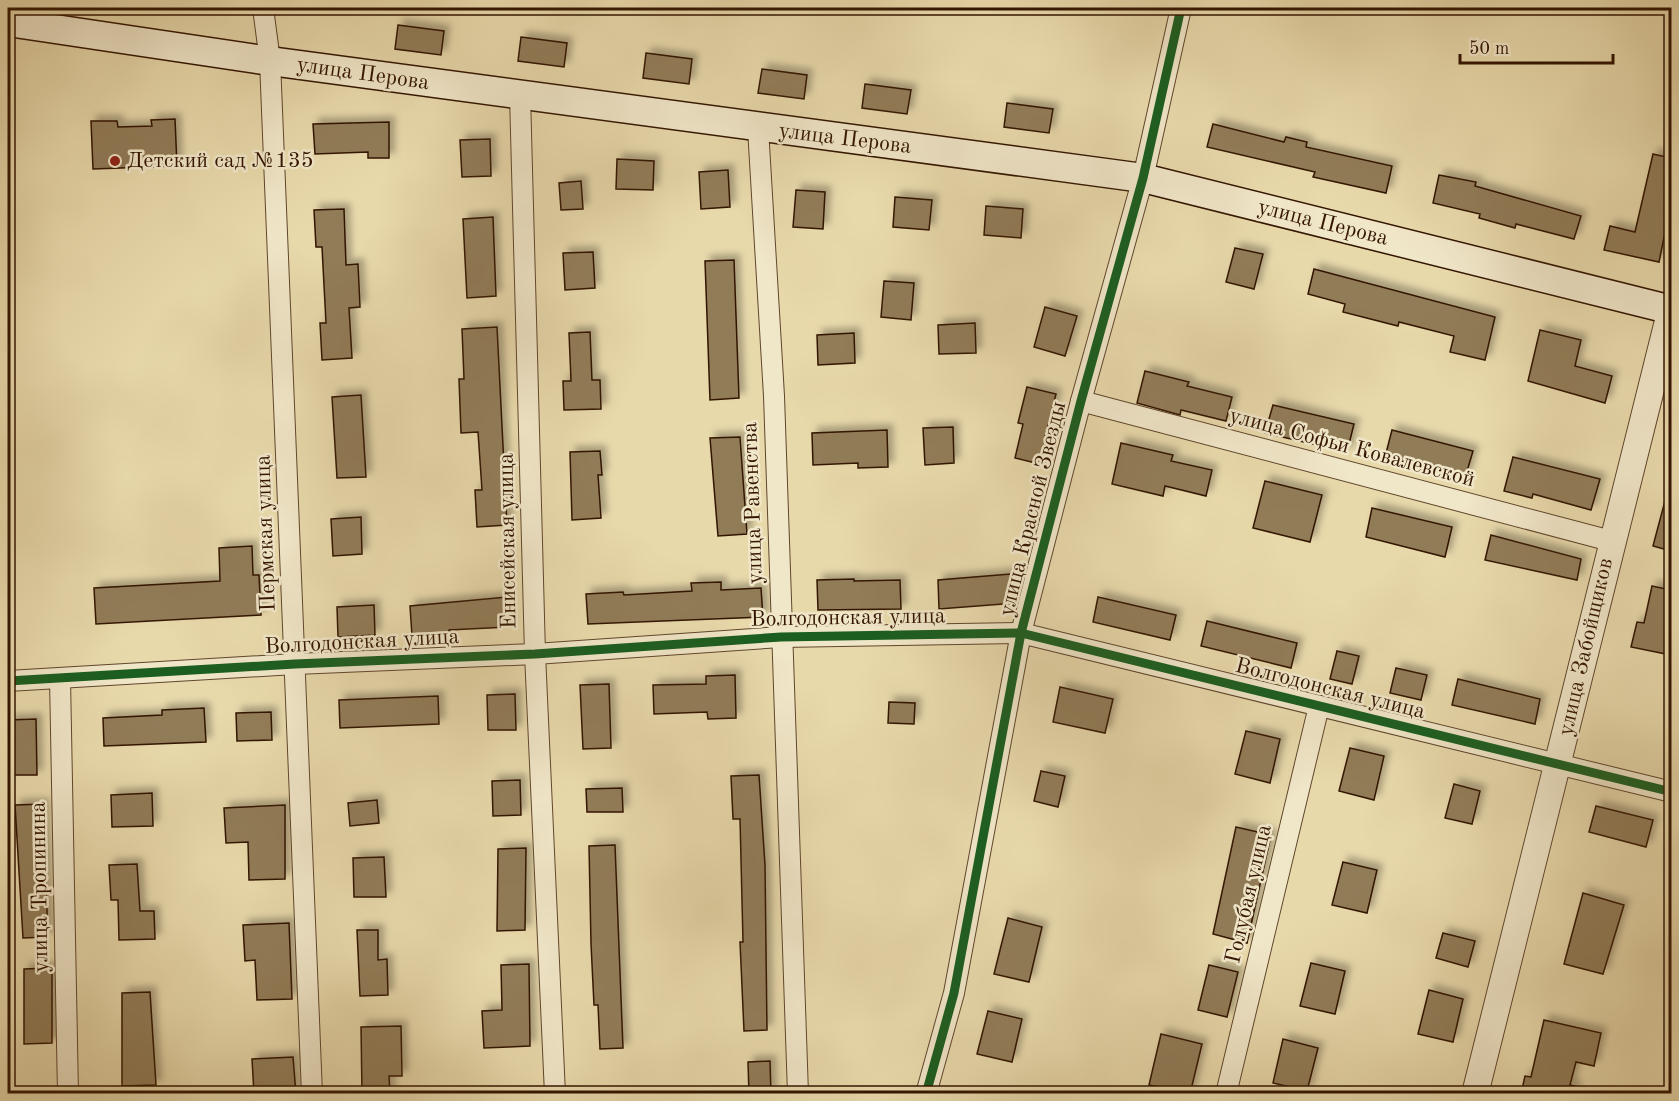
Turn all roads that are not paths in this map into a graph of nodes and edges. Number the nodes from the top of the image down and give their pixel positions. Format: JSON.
{"nodes":[{"id":1,"x":263,"y":8,"type":"edge"},
{"id":2,"x":1181,"y":8,"type":"edge"},
{"id":3,"x":8,"y":22,"type":"edge"},
{"id":4,"x":270,"y":61,"type":"junction"},
{"id":5,"x":520,"y":95,"type":"junction"},
{"id":6,"x":758,"y":128,"type":"junction"},
{"id":7,"x":1143,"y":178,"type":"junction"},
{"id":8,"x":1671,"y":308,"type":"edge"},
{"id":9,"x":1081,"y":401,"type":"junction"},
{"id":10,"x":1611,"y":541,"type":"junction"},
{"id":11,"x":1021,"y":633,"type":"junction"},
{"id":12,"x":781,"y":637,"type":"junction"},
{"id":13,"x":535,"y":654,"type":"junction"},
{"id":14,"x":295,"y":664,"type":"junction"},
{"id":15,"x":60,"y":679,"type":"junction"},
{"id":16,"x":8,"y":681,"type":"edge"},
{"id":17,"x":1319,"y":706,"type":"junction"},
{"id":18,"x":1558,"y":764,"type":"junction"},
{"id":19,"x":1671,"y":792,"type":"edge"},
{"id":20,"x":68,"y":1094,"type":"edge"},
{"id":21,"x":312,"y":1094,"type":"edge"},
{"id":22,"x":555,"y":1094,"type":"edge"},
{"id":23,"x":798,"y":1094,"type":"edge"},
{"id":24,"x":926,"y":1094,"type":"edge"},
{"id":25,"x":1226,"y":1094,"type":"edge"},
{"id":26,"x":1475,"y":1094,"type":"edge"}],
"edges":[{"from":1,"to":4,"type":"street","name":"Пермская улица"},
{"from":2,"to":7,"type":"street","name":"улица Красной Звезды"},
{"from":3,"to":4,"type":"main road","name":"улица Перова"},
{"from":4,"to":5,"type":"main road","name":"улица Перова"},
{"from":4,"to":14,"type":"street","name":"Пермская улица"},
{"from":5,"to":6,"type":"main road","name":"улица Перова"},
{"from":5,"to":13,"type":"street","name":"Енисейская улица"},
{"from":6,"to":7,"type":"main road","name":"улица Перова"},
{"from":6,"to":12,"type":"street","name":"улица Равенства"},
{"from":7,"to":8,"type":"main road","name":"улица Перова"},
{"from":7,"to":9,"type":"street","name":"улица Красной Звезды"},
{"from":8,"to":10,"type":"street","name":"улица Забойщиков"},
{"from":9,"to":10,"type":"street","name":"улица Софьи Ковалевской"},
{"from":9,"to":11,"type":"street","name":"улица Красной Звезды"},
{"from":10,"to":18,"type":"street","name":"улица Забойщиков"},
{"from":11,"to":12,"type":"street","name":"Волгодонская улица"},
{"from":11,"to":17,"type":"street","name":"Волгодонская улица"},
{"from":11,"to":24,"type":"street","name":"улица Красной Звезды"},
{"from":12,"to":13,"type":"street","name":"Волгодонская улица"},
{"from":12,"to":23,"type":"street","name":"улица Равенства"},
{"from":13,"to":14,"type":"street","name":"Волгодонская улица"},
{"from":13,"to":22,"type":"street","name":"Енисейская улица"},
{"from":14,"to":15,"type":"street","name":"Волгодонская улица"},
{"from":14,"to":21,"type":"street","name":"Пермская улица"},
{"from":15,"to":16,"type":"street","name":"Волгодонская улица"},
{"from":15,"to":20,"type":"street","name":"улица Тропинина"},
{"from":17,"to":18,"type":"street","name":"Волгодонская улица"},
{"from":17,"to":25,"type":"street","name":"Голубая улица"},
{"from":18,"to":19,"type":"street","name":"Волгодонская улица"},
{"from":18,"to":26,"type":"street","name":"улица Забойщиков"}]}
